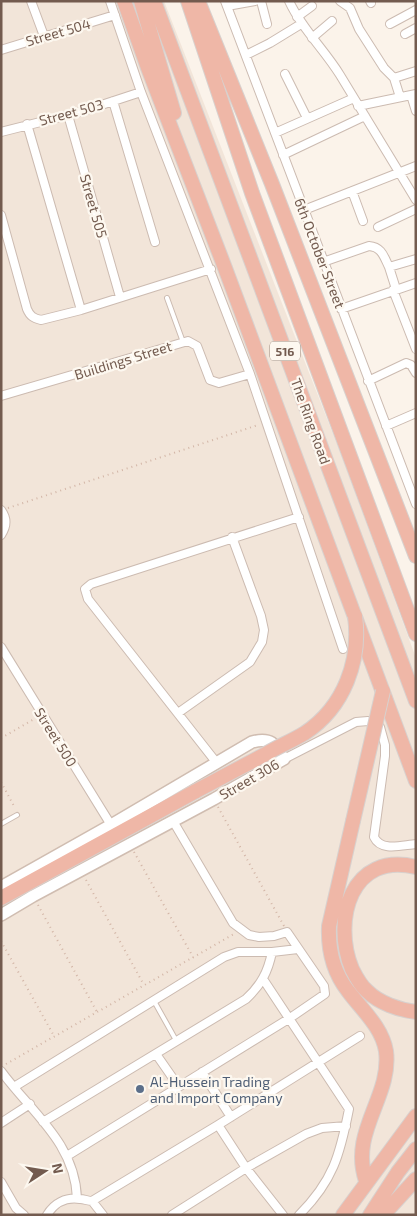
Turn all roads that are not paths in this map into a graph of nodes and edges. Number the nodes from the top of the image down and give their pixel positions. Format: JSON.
{"nodes":[{"id":1,"x":31,"y":1,"type":"edge"},
{"id":2,"x":110,"y":1,"type":"edge"},
{"id":3,"x":124,"y":1,"type":"edge"},
{"id":4,"x":141,"y":1,"type":"edge"},
{"id":5,"x":154,"y":1,"type":"edge"},
{"id":6,"x":188,"y":1,"type":"edge"},
{"id":7,"x":198,"y":1,"type":"edge"},
{"id":8,"x":255,"y":1,"type":"edge"},
{"id":9,"x":261,"y":1,"type":"edge"},
{"id":10,"x":289,"y":1,"type":"edge"},
{"id":11,"x":340,"y":1,"type":"edge"},
{"id":12,"x":226,"y":4,"type":"edge"},
{"id":13,"x":312,"y":6,"type":"dead end"},
{"id":14,"x":416,"y":10,"type":"edge"},
{"id":15,"x":115,"y":15,"type":"junction"},
{"id":16,"x":299,"y":20,"type":"junction"},
{"id":17,"x":332,"y":21,"type":"dead end"},
{"id":18,"x":267,"y":24,"type":"dead end"},
{"id":19,"x":390,"y":24,"type":"dead end"},
{"id":20,"x":416,"y":28,"type":"edge"},
{"id":21,"x":405,"y":34,"type":"dead end"},
{"id":22,"x":44,"y":36,"type":"junction"},
{"id":23,"x":312,"y":38,"type":"junction"},
{"id":24,"x":1,"y":50,"type":"edge"},
{"id":25,"x":246,"y":55,"type":"junction"},
{"id":26,"x":416,"y":71,"type":"edge"},
{"id":27,"x":285,"y":74,"type":"dead end"},
{"id":28,"x":394,"y":78,"type":"junction"},
{"id":29,"x":141,"y":92,"type":"junction"},
{"id":30,"x":413,"y":94,"type":"edge"},
{"id":31,"x":400,"y":96,"type":"junction"},
{"id":32,"x":354,"y":98,"type":"junction"},
{"id":33,"x":113,"y":101,"type":"junction"},
{"id":34,"x":358,"y":106,"type":"junction"},
{"id":35,"x":416,"y":111,"type":"edge"},
{"id":36,"x":68,"y":114,"type":"junction"},
{"id":37,"x":365,"y":116,"type":"junction"},
{"id":38,"x":307,"y":118,"type":"junction"},
{"id":39,"x":27,"y":124,"type":"junction"},
{"id":40,"x":1,"y":132,"type":"edge"},
{"id":41,"x":275,"y":133,"type":"junction"},
{"id":42,"x":283,"y":155,"type":"junction"},
{"id":43,"x":416,"y":166,"type":"edge"},
{"id":44,"x":187,"y":169,"type":"junction"},
{"id":45,"x":399,"y":173,"type":"junction"},
{"id":46,"x":352,"y":191,"type":"junction"},
{"id":47,"x":416,"y":200,"type":"edge"},
{"id":48,"x":416,"y":209,"type":"edge"},
{"id":49,"x":304,"y":210,"type":"junction"},
{"id":50,"x":1,"y":215,"type":"edge"},
{"id":51,"x":363,"y":221,"type":"dead end"},
{"id":52,"x":378,"y":227,"type":"dead end"},
{"id":53,"x":155,"y":242,"type":"dead end"},
{"id":54,"x":416,"y":259,"type":"edge"},
{"id":55,"x":323,"y":262,"type":"junction"},
{"id":56,"x":389,"y":267,"type":"junction"},
{"id":57,"x":211,"y":269,"type":"junction"},
{"id":58,"x":416,"y":283,"type":"edge"},
{"id":59,"x":395,"y":290,"type":"junction"},
{"id":60,"x":120,"y":297,"type":"junction"},
{"id":61,"x":167,"y":298,"type":"dead end"},
{"id":62,"x":341,"y":309,"type":"junction"},
{"id":63,"x":81,"y":310,"type":"junction"},
{"id":64,"x":183,"y":342,"type":"junction"},
{"id":65,"x":416,"y":349,"type":"edge"},
{"id":66,"x":416,"y":373,"type":"edge"},
{"id":67,"x":250,"y":374,"type":"junction"},
{"id":68,"x":368,"y":381,"type":"junction"},
{"id":69,"x":1,"y":396,"type":"edge"},
{"id":70,"x":416,"y":413,"type":"edge"},
{"id":71,"x":386,"y":426,"type":"junction"},
{"id":72,"x":412,"y":486,"type":"edge"},
{"id":73,"x":416,"y":504,"type":"edge"},
{"id":74,"x":2,"y":510,"type":"edge"},
{"id":75,"x":299,"y":517,"type":"junction"},
{"id":76,"x":1,"y":535,"type":"edge"},
{"id":77,"x":232,"y":538,"type":"junction"},
{"id":78,"x":416,"y":556,"type":"edge"},
{"id":79,"x":355,"y":616,"type":"junction"},
{"id":80,"x":416,"y":634,"type":"edge"},
{"id":81,"x":1,"y":648,"type":"edge"},
{"id":82,"x":342,"y":649,"type":"dead end"},
{"id":83,"x":383,"y":691,"type":"junction"},
{"id":84,"x":416,"y":701,"type":"edge"},
{"id":85,"x":178,"y":713,"type":"junction"},
{"id":86,"x":284,"y":758,"type":"junction"},
{"id":87,"x":216,"y":762,"type":"junction"},
{"id":88,"x":416,"y":781,"type":"edge"},
{"id":89,"x":17,"y":815,"type":"road end"},
{"id":90,"x":173,"y":821,"type":"junction"},
{"id":91,"x":1,"y":824,"type":"edge"},
{"id":92,"x":111,"y":825,"type":"junction"},
{"id":93,"x":416,"y":844,"type":"edge"},
{"id":94,"x":416,"y":867,"type":"edge"},
{"id":95,"x":1,"y":887,"type":"edge"},
{"id":96,"x":1,"y":898,"type":"edge"},
{"id":97,"x":1,"y":916,"type":"edge"},
{"id":98,"x":298,"y":948,"type":"junction"},
{"id":99,"x":272,"y":952,"type":"junction"},
{"id":100,"x":264,"y":979,"type":"junction"},
{"id":101,"x":154,"y":1001,"type":"junction"},
{"id":102,"x":416,"y":1012,"type":"edge"},
{"id":103,"x":290,"y":1018,"type":"junction"},
{"id":104,"x":360,"y":1036,"type":"dead end"},
{"id":105,"x":177,"y":1042,"type":"junction"},
{"id":106,"x":156,"y":1054,"type":"junction"},
{"id":107,"x":319,"y":1062,"type":"junction"},
{"id":108,"x":1,"y":1071,"type":"edge"},
{"id":109,"x":202,"y":1072,"type":"junction"},
{"id":110,"x":14,"y":1087,"type":"junction"},
{"id":111,"x":179,"y":1087,"type":"junction"},
{"id":112,"x":30,"y":1104,"type":"junction"},
{"id":113,"x":416,"y":1116,"type":"edge"},
{"id":114,"x":231,"y":1117,"type":"junction"},
{"id":115,"x":44,"y":1122,"type":"junction"},
{"id":116,"x":1,"y":1123,"type":"edge"},
{"id":117,"x":218,"y":1125,"type":"junction"},
{"id":118,"x":346,"y":1126,"type":"junction"},
{"id":119,"x":416,"y":1149,"type":"edge"},
{"id":120,"x":67,"y":1156,"type":"junction"},
{"id":121,"x":246,"y":1168,"type":"junction"},
{"id":122,"x":416,"y":1178,"type":"edge"},
{"id":123,"x":366,"y":1181,"type":"junction"},
{"id":124,"x":1,"y":1182,"type":"edge"},
{"id":125,"x":4,"y":1191,"type":"edge"},
{"id":126,"x":77,"y":1198,"type":"junction"},
{"id":127,"x":92,"y":1201,"type":"junction"},
{"id":128,"x":24,"y":1215,"type":"edge"},
{"id":129,"x":46,"y":1215,"type":"edge"},
{"id":130,"x":103,"y":1215,"type":"edge"},
{"id":131,"x":172,"y":1215,"type":"edge"},
{"id":132,"x":283,"y":1215,"type":"edge"},
{"id":133,"x":299,"y":1215,"type":"edge"},
{"id":134,"x":342,"y":1215,"type":"edge"},
{"id":135,"x":370,"y":1215,"type":"edge"},
{"id":136,"x":383,"y":1215,"type":"edge"}],
"edges":[{"from":1,"to":22,"type":"street"},
{"from":2,"to":15,"type":"street"},
{"from":3,"to":44,"type":"highway"},
{"from":4,"to":44,"type":"highway"},
{"from":5,"to":84,"type":"highway","name":"The Ring Road","number":"516"},
{"from":6,"to":80,"type":"highway","name":"The Ring Road","number":"516"},
{"from":7,"to":78,"type":"highway"},
{"from":8,"to":12,"type":"street"},
{"from":9,"to":18,"type":"street"},
{"from":10,"to":16,"type":"street"},
{"from":11,"to":28,"type":"street"},
{"from":12,"to":25,"type":"street","name":"6th October Street"},
{"from":13,"to":16,"type":"street"},
{"from":14,"to":19,"type":"street"},
{"from":15,"to":22,"type":"street","name":"Street 504"},
{"from":15,"to":29,"type":"street"},
{"from":16,"to":23,"type":"street"},
{"from":16,"to":25,"type":"street"},
{"from":17,"to":23,"type":"street"},
{"from":20,"to":21,"type":"street"},
{"from":22,"to":24,"type":"street","name":"Street 504"},
{"from":23,"to":32,"type":"street"},
{"from":25,"to":41,"type":"street","name":"6th October Street"},
{"from":26,"to":28,"type":"street"},
{"from":27,"to":38,"type":"street"},
{"from":28,"to":31,"type":"street"},
{"from":29,"to":33,"type":"street","name":"Street 503"},
{"from":29,"to":57,"type":"street"},
{"from":30,"to":31,"type":"street"},
{"from":30,"to":35,"type":"street"},
{"from":31,"to":34,"type":"street"},
{"from":32,"to":34,"type":"street"},
{"from":32,"to":38,"type":"street"},
{"from":33,"to":36,"type":"street","name":"Street 503"},
{"from":33,"to":53,"type":"street"},
{"from":34,"to":37,"type":"street"},
{"from":36,"to":39,"type":"street","name":"Street 503"},
{"from":36,"to":60,"type":"street","name":"Street 505"},
{"from":37,"to":42,"type":"street"},
{"from":37,"to":45,"type":"street"},
{"from":38,"to":41,"type":"street"},
{"from":39,"to":40,"type":"street","name":"Street 503"},
{"from":39,"to":63,"type":"street"},
{"from":41,"to":42,"type":"street","name":"6th October Street"},
{"from":42,"to":49,"type":"street","name":"6th October Street"},
{"from":43,"to":45,"type":"street"},
{"from":44,"to":79,"type":"highway"},
{"from":45,"to":46,"type":"street"},
{"from":45,"to":47,"type":"street"},
{"from":46,"to":49,"type":"street"},
{"from":46,"to":51,"type":"street"},
{"from":48,"to":52,"type":"street"},
{"from":49,"to":55,"type":"street","name":"6th October Street"},
{"from":50,"to":63,"type":"street"},
{"from":54,"to":56,"type":"street"},
{"from":55,"to":56,"type":"street"},
{"from":55,"to":62,"type":"street","name":"6th October Street"},
{"from":56,"to":59,"type":"street"},
{"from":57,"to":60,"type":"street"},
{"from":57,"to":67,"type":"street"},
{"from":58,"to":59,"type":"street"},
{"from":59,"to":62,"type":"street"},
{"from":59,"to":65,"type":"street"},
{"from":60,"to":63,"type":"street"},
{"from":61,"to":64,"type":"lane"},
{"from":62,"to":68,"type":"street","name":"6th October Street"},
{"from":64,"to":67,"type":"street","name":"Buildings Street"},
{"from":64,"to":69,"type":"street","name":"Buildings Street"},
{"from":66,"to":68,"type":"street"},
{"from":67,"to":75,"type":"street"},
{"from":68,"to":71,"type":"street","name":"6th October Street"},
{"from":70,"to":71,"type":"street"},
{"from":71,"to":72,"type":"street","name":"6th October Street"},
{"from":72,"to":73,"type":"street","name":"6th October Street"},
{"from":74,"to":76,"type":"street"},
{"from":75,"to":77,"type":"street"},
{"from":75,"to":82,"type":"street"},
{"from":77,"to":85,"type":"street"},
{"from":77,"to":85,"type":"street"},
{"from":79,"to":83,"type":"highway"},
{"from":79,"to":96,"type":"highway","bridge":true},
{"from":81,"to":92,"type":"street","name":"Street 500"},
{"from":83,"to":88,"type":"highway"},
{"from":83,"to":123,"type":"highway","bridge":true},
{"from":85,"to":87,"type":"street"},
{"from":86,"to":87,"type":"street","name":"Street 306"},
{"from":86,"to":90,"type":"street","name":"Street 306"},
{"from":86,"to":93,"type":"street"},
{"from":87,"to":92,"type":"street","name":"Street 306"},
{"from":89,"to":91,"type":"lane"},
{"from":90,"to":97,"type":"street","name":"Street 306"},
{"from":90,"to":98,"type":"street"},
{"from":92,"to":95,"type":"street","name":"Street 306"},
{"from":94,"to":102,"type":"highway"},
{"from":98,"to":99,"type":"street"},
{"from":98,"to":103,"type":"street"},
{"from":99,"to":100,"type":"street"},
{"from":99,"to":101,"type":"street"},
{"from":100,"to":103,"type":"street"},
{"from":100,"to":105,"type":"street"},
{"from":101,"to":105,"type":"lane"},
{"from":101,"to":110,"type":"street"},
{"from":103,"to":107,"type":"street"},
{"from":103,"to":109,"type":"street"},
{"from":104,"to":107,"type":"street"},
{"from":105,"to":106,"type":"street"},
{"from":106,"to":111,"type":"street"},
{"from":106,"to":115,"type":"street"},
{"from":107,"to":114,"type":"street"},
{"from":107,"to":118,"type":"street"},
{"from":108,"to":110,"type":"street"},
{"from":109,"to":111,"type":"street"},
{"from":109,"to":114,"type":"street"},
{"from":110,"to":112,"type":"street"},
{"from":111,"to":120,"type":"street"},
{"from":112,"to":115,"type":"street"},
{"from":112,"to":116,"type":"street"},
{"from":113,"to":123,"type":"highway"},
{"from":114,"to":117,"type":"street"},
{"from":115,"to":120,"type":"street"},
{"from":117,"to":121,"type":"street"},
{"from":117,"to":127,"type":"street"},
{"from":118,"to":121,"type":"street"},
{"from":118,"to":133,"type":"street"},
{"from":119,"to":135,"type":"highway"},
{"from":120,"to":126,"type":"street"},
{"from":121,"to":131,"type":"street"},
{"from":121,"to":132,"type":"street"},
{"from":122,"to":136,"type":"highway"},
{"from":123,"to":134,"type":"highway"},
{"from":124,"to":125,"type":"street"},
{"from":125,"to":128,"type":"street"},
{"from":126,"to":127,"type":"street"},
{"from":126,"to":129,"type":"street"},
{"from":127,"to":130,"type":"street"}]}
